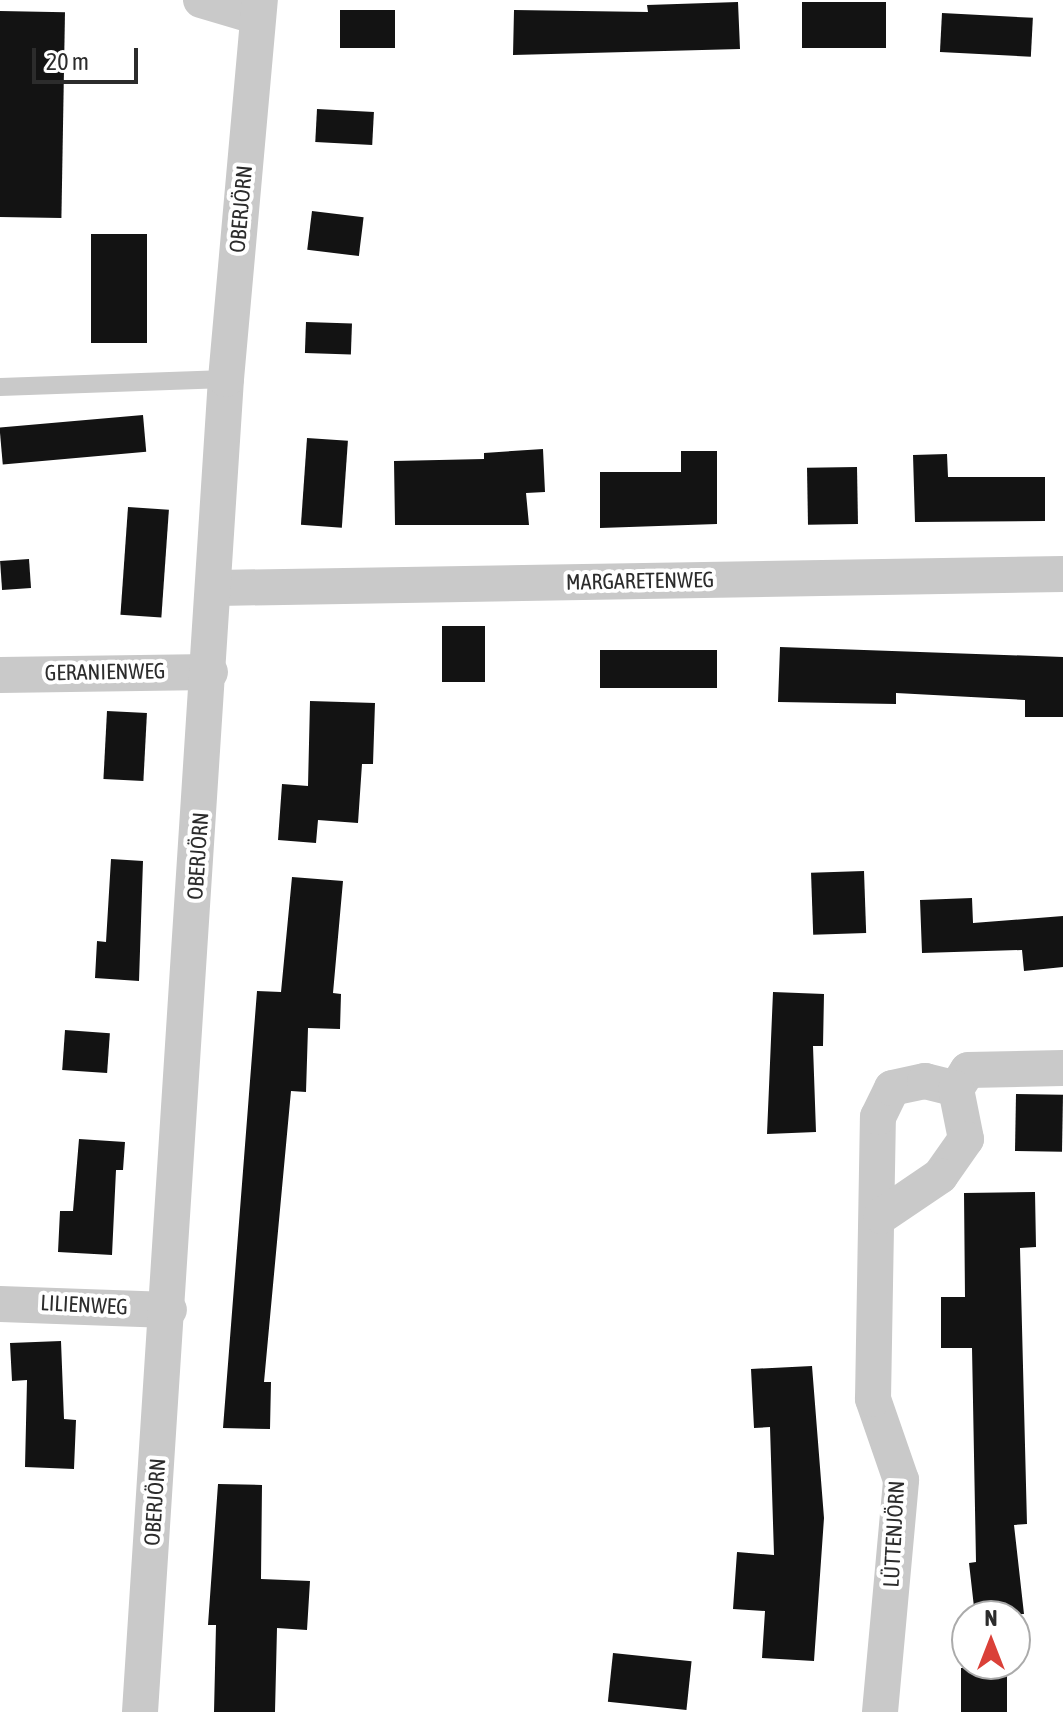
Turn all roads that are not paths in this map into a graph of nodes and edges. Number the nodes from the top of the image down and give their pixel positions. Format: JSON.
{"nodes":[{"id":1,"x":201,"y":0,"type":"edge"},
{"id":2,"x":259,"y":8,"type":"edge"},
{"id":3,"x":226,"y":379,"type":"junction"},
{"id":4,"x":0,"y":387,"type":"edge"},
{"id":5,"x":1063,"y":574,"type":"edge"},
{"id":6,"x":218,"y":588,"type":"junction"},
{"id":7,"x":210,"y":672,"type":"junction"},
{"id":8,"x":0,"y":675,"type":"edge"},
{"id":9,"x":1063,"y":1068,"type":"edge"},
{"id":10,"x":956,"y":1089,"type":"junction"},
{"id":11,"x":881,"y":1216,"type":"junction"},
{"id":12,"x":0,"y":1304,"type":"edge"},
{"id":13,"x":169,"y":1310,"type":"junction"},
{"id":14,"x":140,"y":1712,"type":"edge"},
{"id":15,"x":880,"y":1712,"type":"edge"}],
"edges":[{"from":1,"to":2,"type":"street"},
{"from":2,"to":3,"type":"street","name":"OBERJÖRN"},
{"from":3,"to":4,"type":"lane"},
{"from":3,"to":6,"type":"street","name":"OBERJÖRN"},
{"from":5,"to":6,"type":"street","name":"MARGARETENWEG"},
{"from":6,"to":7,"type":"street","name":"OBERJÖRN"},
{"from":7,"to":8,"type":"street","name":"GERANIENWEG"},
{"from":7,"to":13,"type":"street","name":"OBERJÖRN"},
{"from":9,"to":10,"type":"street"},
{"from":10,"to":11,"type":"street"},
{"from":10,"to":11,"type":"street","name":"LÜTTENJÖRN"},
{"from":11,"to":15,"type":"street","name":"LÜTTENJÖRN"},
{"from":12,"to":13,"type":"street","name":"LILIENWEG"},
{"from":13,"to":14,"type":"street","name":"OBERJÖRN"}]}
